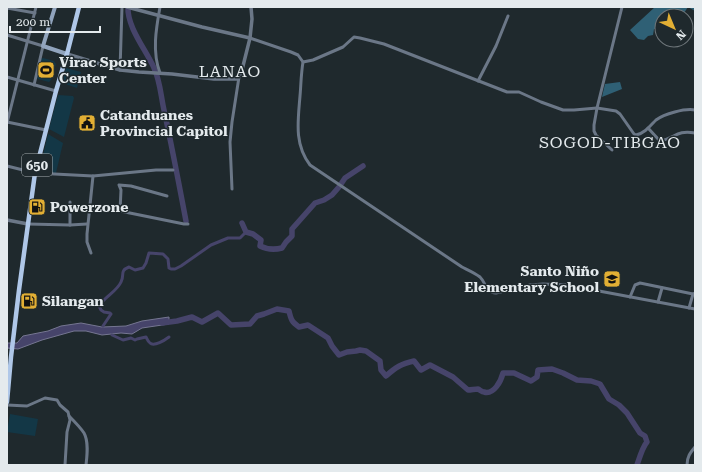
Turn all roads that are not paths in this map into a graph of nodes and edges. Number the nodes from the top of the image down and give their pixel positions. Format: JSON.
{"nodes":[{"id":1,"x":36,"y":7,"type":"edge"},
{"id":2,"x":54,"y":7,"type":"edge"},
{"id":3,"x":79,"y":7,"type":"edge"},
{"id":4,"x":122,"y":7,"type":"edge"},
{"id":5,"x":128,"y":7,"type":"edge"},
{"id":6,"x":160,"y":7,"type":"edge"},
{"id":7,"x":252,"y":7,"type":"edge"},
{"id":8,"x":622,"y":7,"type":"edge"},
{"id":9,"x":7,"y":8,"type":"edge"},
{"id":10,"x":35,"y":13,"type":"junction"},
{"id":11,"x":159,"y":15,"type":"junction"},
{"id":12,"x":508,"y":16,"type":"dead end"},
{"id":13,"x":7,"y":35,"type":"edge"},
{"id":14,"x":250,"y":38,"type":"junction"},
{"id":15,"x":28,"y":41,"type":"junction"},
{"id":16,"x":43,"y":46,"type":"junction"},
{"id":17,"x":67,"y":54,"type":"junction"},
{"id":18,"x":303,"y":62,"type":"junction"},
{"id":19,"x":120,"y":70,"type":"junction"},
{"id":20,"x":157,"y":73,"type":"junction"},
{"id":21,"x":7,"y":77,"type":"edge"},
{"id":22,"x":237,"y":78,"type":"junction"},
{"id":23,"x":18,"y":80,"type":"junction"},
{"id":24,"x":478,"y":81,"type":"junction"},
{"id":25,"x":34,"y":85,"type":"junction"},
{"id":26,"x":56,"y":91,"type":"junction"},
{"id":27,"x":597,"y":108,"type":"junction"},
{"id":28,"x":695,"y":110,"type":"edge"},
{"id":29,"x":7,"y":122,"type":"edge"},
{"id":30,"x":648,"y":128,"type":"junction"},
{"id":31,"x":46,"y":130,"type":"junction"},
{"id":32,"x":695,"y":133,"type":"edge"},
{"id":33,"x":612,"y":150,"type":"dead end"},
{"id":34,"x":7,"y":166,"type":"edge"},
{"id":35,"x":173,"y":170,"type":"dead end"},
{"id":36,"x":35,"y":173,"type":"junction"},
{"id":37,"x":93,"y":176,"type":"junction"},
{"id":38,"x":232,"y":189,"type":"dead end"},
{"id":39,"x":167,"y":196,"type":"dead end"},
{"id":40,"x":70,"y":202,"type":"dead end"},
{"id":41,"x":89,"y":211,"type":"junction"},
{"id":42,"x":120,"y":211,"type":"junction"},
{"id":43,"x":7,"y":220,"type":"edge"},
{"id":44,"x":28,"y":224,"type":"junction"},
{"id":45,"x":87,"y":224,"type":"junction"},
{"id":46,"x":188,"y":224,"type":"dead end"},
{"id":47,"x":70,"y":225,"type":"junction"},
{"id":48,"x":91,"y":253,"type":"dead end"},
{"id":49,"x":662,"y":288,"type":"junction"},
{"id":50,"x":694,"y":293,"type":"edge"},
{"id":51,"x":630,"y":297,"type":"junction"},
{"id":52,"x":658,"y":302,"type":"junction"},
{"id":53,"x":689,"y":308,"type":"junction"},
{"id":54,"x":695,"y":309,"type":"edge"},
{"id":55,"x":7,"y":404,"type":"edge"},
{"id":56,"x":70,"y":416,"type":"junction"},
{"id":57,"x":695,"y":447,"type":"edge"},
{"id":58,"x":65,"y":465,"type":"edge"},
{"id":59,"x":86,"y":465,"type":"edge"},
{"id":60,"x":686,"y":465,"type":"edge"}],
"edges":[{"from":1,"to":10,"type":"street"},
{"from":2,"to":16,"type":"main road"},
{"from":3,"to":17,"type":"main road","number":"650"},
{"from":4,"to":19,"type":"street"},
{"from":5,"to":11,"type":"street"},
{"from":6,"to":11,"type":"street"},
{"from":7,"to":14,"type":"street"},
{"from":8,"to":27,"type":"street"},
{"from":9,"to":10,"type":"street"},
{"from":10,"to":15,"type":"street"},
{"from":11,"to":14,"type":"street"},
{"from":11,"to":20,"type":"street"},
{"from":12,"to":24,"type":"street"},
{"from":13,"to":15,"type":"street"},
{"from":14,"to":18,"type":"street"},
{"from":14,"to":22,"type":"street"},
{"from":15,"to":16,"type":"street"},
{"from":15,"to":23,"type":"street"},
{"from":16,"to":17,"type":"main road"},
{"from":16,"to":25,"type":"street"},
{"from":17,"to":19,"type":"street"},
{"from":17,"to":26,"type":"main road","number":"650"},
{"from":18,"to":24,"type":"street"},
{"from":18,"to":51,"type":"street"},
{"from":19,"to":20,"type":"street"},
{"from":20,"to":22,"type":"street"},
{"from":21,"to":23,"type":"street"},
{"from":22,"to":38,"type":"street"},
{"from":23,"to":25,"type":"street"},
{"from":23,"to":29,"type":"street"},
{"from":24,"to":27,"type":"street"},
{"from":25,"to":26,"type":"street"},
{"from":26,"to":31,"type":"main road","number":"650"},
{"from":27,"to":30,"type":"street"},
{"from":27,"to":33,"type":"street"},
{"from":28,"to":30,"type":"street"},
{"from":29,"to":31,"type":"street"},
{"from":30,"to":32,"type":"street"},
{"from":31,"to":36,"type":"main road","number":"650"},
{"from":34,"to":36,"type":"street"},
{"from":35,"to":37,"type":"street"},
{"from":36,"to":37,"type":"street"},
{"from":36,"to":44,"type":"main road","number":"650"},
{"from":37,"to":41,"type":"street"},
{"from":39,"to":42,"type":"street"},
{"from":40,"to":47,"type":"street"},
{"from":41,"to":42,"type":"street"},
{"from":41,"to":45,"type":"street"},
{"from":42,"to":46,"type":"street"},
{"from":43,"to":44,"type":"street"},
{"from":44,"to":47,"type":"street"},
{"from":44,"to":55,"type":"main road","number":"650"},
{"from":45,"to":47,"type":"street"},
{"from":45,"to":48,"type":"street"},
{"from":49,"to":50,"type":"street"},
{"from":49,"to":51,"type":"street"},
{"from":49,"to":52,"type":"street"},
{"from":50,"to":53,"type":"street"},
{"from":51,"to":52,"type":"street"},
{"from":52,"to":53,"type":"street"},
{"from":53,"to":54,"type":"street"},
{"from":55,"to":56,"type":"street"},
{"from":56,"to":58,"type":"street"},
{"from":56,"to":59,"type":"street"},
{"from":57,"to":60,"type":"street"}]}
